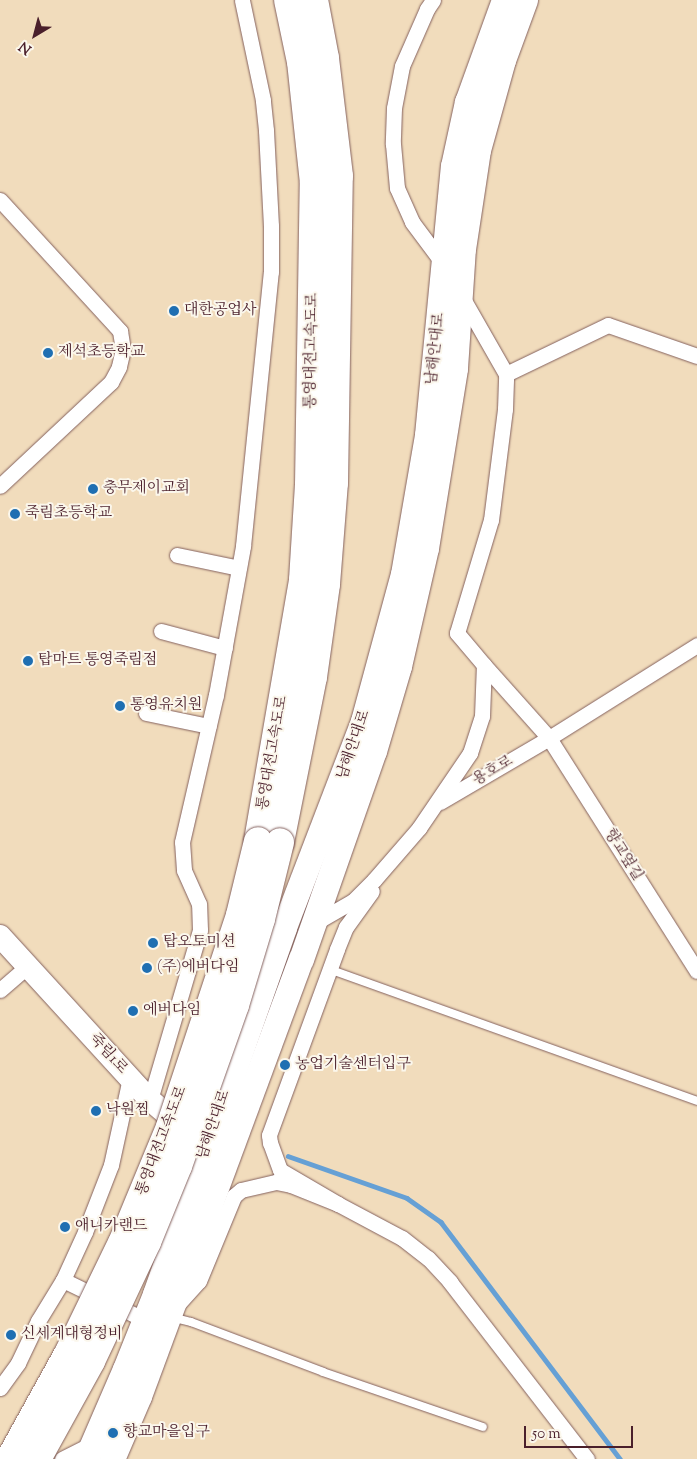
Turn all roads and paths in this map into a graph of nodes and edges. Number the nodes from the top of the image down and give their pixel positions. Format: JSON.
{"nodes":[{"id":1,"x":242,"y":0,"type":"edge"},
{"id":2,"x":288,"y":0,"type":"edge"},
{"id":3,"x":314,"y":0,"type":"edge"},
{"id":4,"x":433,"y":0,"type":"edge"},
{"id":5,"x":504,"y":0,"type":"edge"},
{"id":6,"x":525,"y":0,"type":"edge"},
{"id":7,"x":0,"y":200,"type":"edge"},
{"id":8,"x":444,"y":265,"type":"junction"},
{"id":9,"x":461,"y":296,"type":"junction"},
{"id":10,"x":697,"y":356,"type":"edge"},
{"id":11,"x":506,"y":374,"type":"junction"},
{"id":12,"x":0,"y":486,"type":"edge"},
{"id":13,"x":177,"y":555,"type":"dead end"},
{"id":14,"x":239,"y":568,"type":"junction"},
{"id":15,"x":162,"y":631,"type":"dead end"},
{"id":16,"x":697,"y":645,"type":"edge"},
{"id":17,"x":225,"y":648,"type":"junction"},
{"id":18,"x":484,"y":665,"type":"junction"},
{"id":19,"x":146,"y":713,"type":"dead end"},
{"id":20,"x":209,"y":726,"type":"junction"},
{"id":21,"x":549,"y":738,"type":"junction"},
{"id":22,"x":437,"y":804,"type":"junction"},
{"id":23,"x":269,"y":842,"type":"junction"},
{"id":24,"x":395,"y":856,"type":"junction"},
{"id":25,"x":313,"y":924,"type":"junction"},
{"id":26,"x":0,"y":936,"type":"edge"},
{"id":27,"x":28,"y":966,"type":"junction"},
{"id":28,"x":329,"y":969,"type":"junction"},
{"id":29,"x":697,"y":971,"type":"edge"},
{"id":30,"x":0,"y":990,"type":"edge"},
{"id":31,"x":130,"y":1078,"type":"junction"},
{"id":32,"x":150,"y":1100,"type":"junction"},
{"id":33,"x":697,"y":1101,"type":"edge"},
{"id":34,"x":206,"y":1145,"type":"junction"},
{"id":35,"x":229,"y":1156,"type":"junction"},
{"id":36,"x":338,"y":1204,"type":"junction"},
{"id":37,"x":63,"y":1280,"type":"junction"},
{"id":38,"x":155,"y":1318,"type":"junction"},
{"id":39,"x":0,"y":1388,"type":"edge"},
{"id":40,"x":483,"y":1428,"type":"dead end"},
{"id":41,"x":0,"y":1449,"type":"edge"},
{"id":42,"x":89,"y":1451,"type":"edge"},
{"id":43,"x":10,"y":1459,"type":"edge"},
{"id":44,"x":16,"y":1459,"type":"edge"},
{"id":45,"x":37,"y":1459,"type":"edge"},
{"id":46,"x":62,"y":1459,"type":"edge"},
{"id":47,"x":112,"y":1459,"type":"edge"},
{"id":48,"x":587,"y":1459,"type":"edge"}],
"edges":[{"from":1,"to":14,"type":"street"},
{"from":2,"to":23,"type":"highway","name":"통영대전고속도로"},
{"from":3,"to":23,"type":"highway","name":"통영대전고속도로"},
{"from":4,"to":8,"type":"street"},
{"from":5,"to":8,"type":"main road","name":"남해안대로"},
{"from":6,"to":9,"type":"main road","name":"남해안대로"},
{"from":7,"to":12,"type":"street"},
{"from":8,"to":34,"type":"main road","name":"남해안대로"},
{"from":9,"to":11,"type":"street"},
{"from":9,"to":25,"type":"main road","name":"남해안대로"},
{"from":10,"to":11,"type":"street"},
{"from":11,"to":18,"type":"street","name":"향교옆길"},
{"from":13,"to":14,"type":"street"},
{"from":14,"to":17,"type":"street"},
{"from":15,"to":17,"type":"street"},
{"from":16,"to":21,"type":"street","name":"용호로"},
{"from":17,"to":20,"type":"street"},
{"from":18,"to":21,"type":"street","name":"향교옆길"},
{"from":18,"to":22,"type":"street"},
{"from":19,"to":20,"type":"street"},
{"from":20,"to":32,"type":"street"},
{"from":21,"to":22,"type":"street","name":"용호로"},
{"from":21,"to":29,"type":"street","name":"향교옆길"},
{"from":22,"to":24,"type":"street","name":"용호로"},
{"from":23,"to":43,"type":"highway","name":"통영대전고속도로","bridge":true},
{"from":23,"to":45,"type":"highway","name":"통영대전고속도로","bridge":true},
{"from":24,"to":25,"type":"street","name":"용호로"},
{"from":24,"to":28,"type":"street"},
{"from":25,"to":35,"type":"main road","name":"남해안대로"},
{"from":26,"to":27,"type":"street","name":"죽림1로"},
{"from":27,"to":30,"type":"street"},
{"from":27,"to":31,"type":"street","name":"죽림1로"},
{"from":28,"to":33,"type":"lane"},
{"from":28,"to":36,"type":"street"},
{"from":31,"to":32,"type":"street","name":"죽림1로"},
{"from":31,"to":37,"type":"street"},
{"from":32,"to":34,"type":"street","name":"죽림1로"},
{"from":34,"to":35,"type":"street","name":"죽림1로"},
{"from":34,"to":38,"type":"main road","name":"남해안대로"},
{"from":35,"to":38,"type":"main road","name":"남해안대로"},
{"from":36,"to":38,"type":"street"},
{"from":36,"to":48,"type":"street"},
{"from":37,"to":38,"type":"street"},
{"from":37,"to":39,"type":"street"},
{"from":38,"to":40,"type":"lane"},
{"from":38,"to":42,"type":"main road","name":"남해안대로"},
{"from":38,"to":47,"type":"main road","name":"남해안대로"},
{"from":41,"to":44,"type":"street"},
{"from":42,"to":46,"type":"street"}]}
